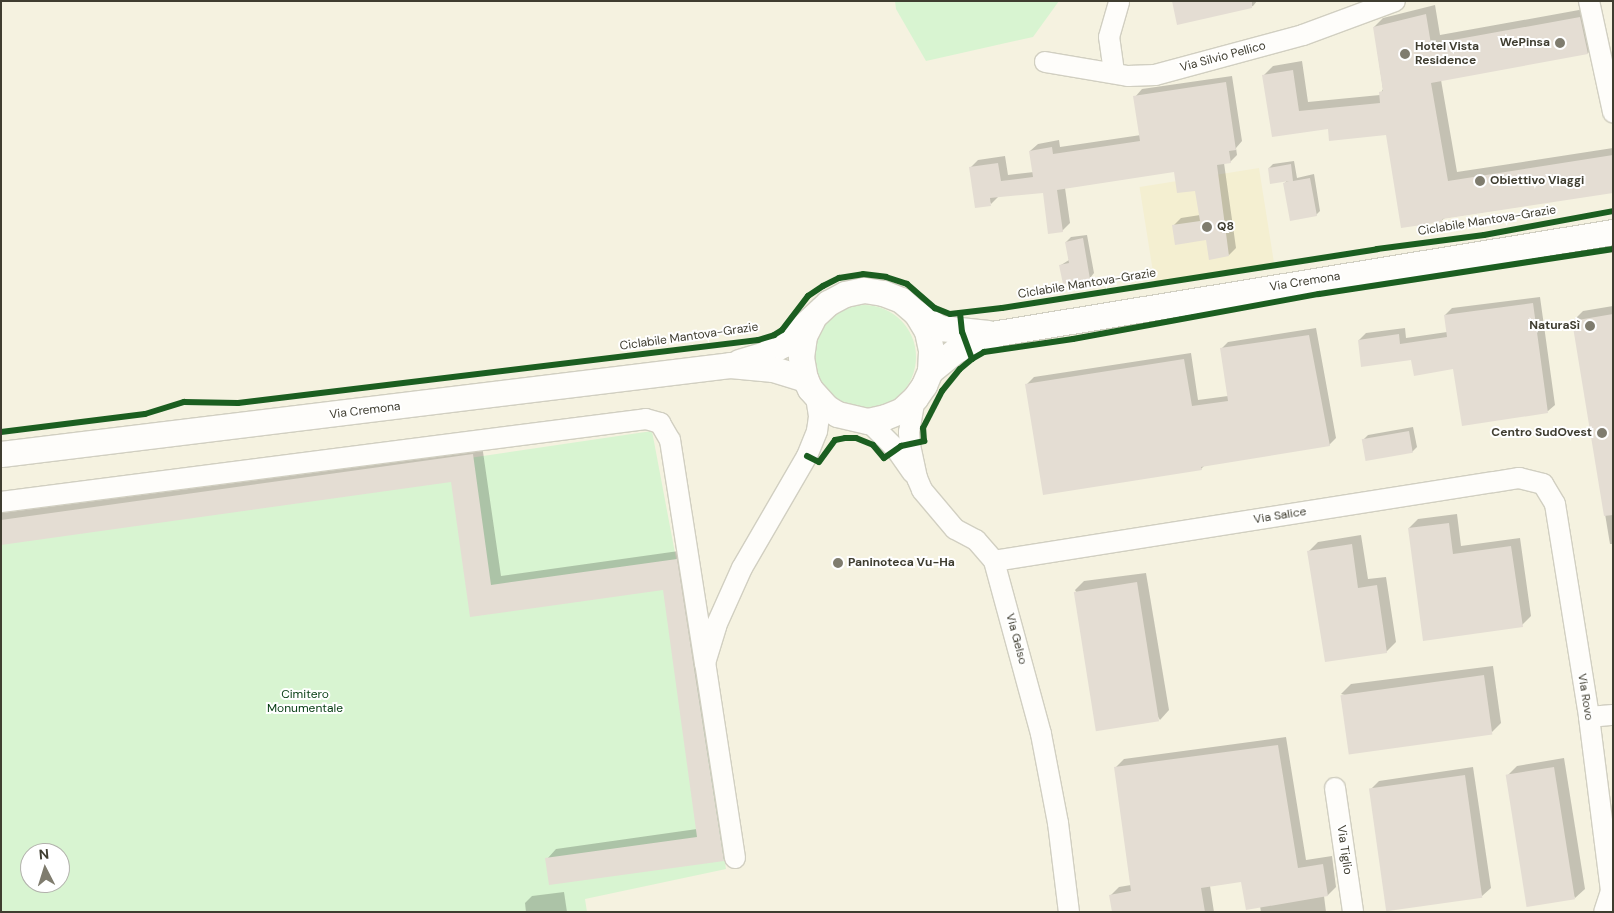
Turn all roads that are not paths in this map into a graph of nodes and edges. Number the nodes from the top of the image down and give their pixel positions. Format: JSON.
{"nodes":[{"id":1,"x":1120,"y":1,"type":"edge"},
{"id":2,"x":1589,"y":1,"type":"edge"},
{"id":3,"x":1392,"y":2,"type":"edge"},
{"id":4,"x":1045,"y":62,"type":"dead end"},
{"id":5,"x":1114,"y":72,"type":"junction"},
{"id":6,"x":1613,"y":112,"type":"edge"},
{"id":7,"x":1613,"y":232,"type":"edge"},
{"id":8,"x":916,"y":313,"type":"junction"},
{"id":9,"x":814,"y":316,"type":"junction"},
{"id":10,"x":998,"y":333,"type":"junction"},
{"id":11,"x":730,"y":366,"type":"junction"},
{"id":12,"x":930,"y":371,"type":"junction"},
{"id":13,"x":811,"y":388,"type":"junction"},
{"id":14,"x":915,"y":398,"type":"junction"},
{"id":15,"x":859,"y":419,"type":"junction"},
{"id":16,"x":1,"y":454,"type":"edge"},
{"id":17,"x":807,"y":456,"type":"junction"},
{"id":18,"x":916,"y":478,"type":"junction"},
{"id":19,"x":1,"y":502,"type":"edge"},
{"id":20,"x":1555,"y":504,"type":"joint"},
{"id":21,"x":994,"y":561,"type":"junction"},
{"id":22,"x":705,"y":663,"type":"junction"},
{"id":23,"x":1613,"y":714,"type":"edge"},
{"id":24,"x":1589,"y":717,"type":"junction"},
{"id":25,"x":1335,"y":788,"type":"dead end"},
{"id":26,"x":735,"y":858,"type":"dead end"},
{"id":27,"x":1069,"y":912,"type":"edge"},
{"id":28,"x":1353,"y":912,"type":"edge"},
{"id":29,"x":1604,"y":912,"type":"edge"}],
"edges":[{"from":1,"to":5,"type":"street"},
{"from":2,"to":6,"type":"street"},
{"from":3,"to":5,"type":"street","name":"Via Silvio Pellico"},
{"from":4,"to":5,"type":"street","name":"Via Silvio Pellico"},
{"from":7,"to":10,"type":"main road","name":"Via Cremona"},
{"from":8,"to":9,"type":"main road","name":"Via Cremona"},
{"from":8,"to":10,"type":"main road","name":"Via Cremona"},
{"from":8,"to":12,"type":"main road","name":"Via Cremona"},
{"from":9,"to":11,"type":"main road","name":"Via Cremona"},
{"from":9,"to":13,"type":"main road","name":"Via Cremona"},
{"from":10,"to":12,"type":"main road","name":"Via Cremona"},
{"from":11,"to":13,"type":"main road","name":"Via Cremona"},
{"from":11,"to":16,"type":"main road","name":"Via Cremona"},
{"from":12,"to":14,"type":"main road","name":"Via Cremona"},
{"from":13,"to":15,"type":"main road","name":"Via Cremona"},
{"from":13,"to":17,"type":"street"},
{"from":14,"to":15,"type":"main road","name":"Via Cremona"},
{"from":14,"to":18,"type":"street","name":"Via Gelso"},
{"from":15,"to":17,"type":"street"},
{"from":15,"to":18,"type":"street"},
{"from":17,"to":22,"type":"street"},
{"from":18,"to":21,"type":"street","name":"Via Gelso"},
{"from":19,"to":22,"type":"street"},
{"from":20,"to":21,"type":"street","name":"Via Salice"},
{"from":20,"to":24,"type":"street","name":"Via Rovo"},
{"from":21,"to":27,"type":"street","name":"Via Gelso"},
{"from":22,"to":26,"type":"street"},
{"from":23,"to":24,"type":"street"},
{"from":24,"to":29,"type":"street","name":"Via Rovo"},
{"from":25,"to":28,"type":"street","name":"Via Tiglio"}]}
